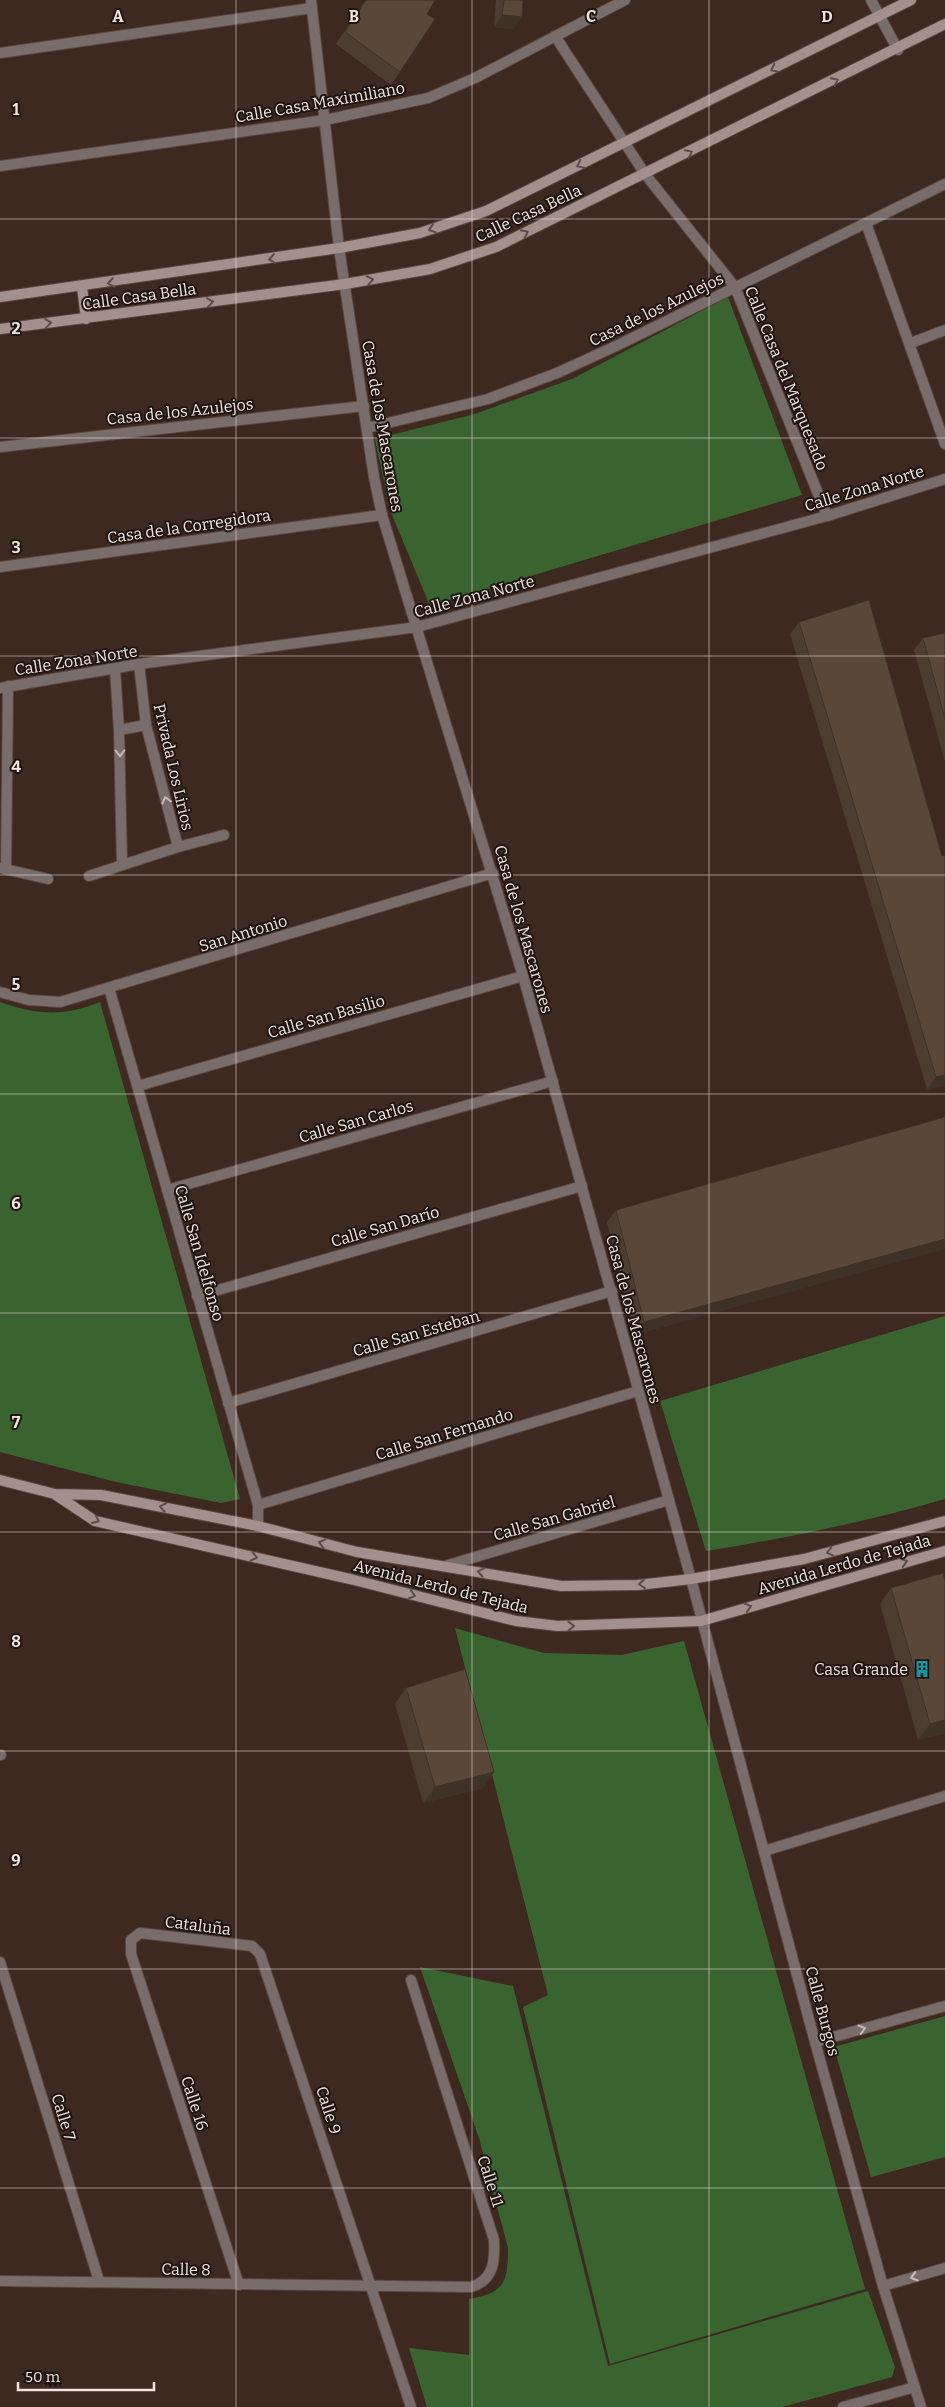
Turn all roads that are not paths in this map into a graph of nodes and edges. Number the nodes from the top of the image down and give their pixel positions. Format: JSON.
{"nodes":[{"id":1,"x":625,"y":0,"type":"edge"},
{"id":2,"x":871,"y":0,"type":"edge"},
{"id":3,"x":912,"y":0,"type":"edge"},
{"id":4,"x":311,"y":4,"type":"edge"},
{"id":5,"x":880,"y":16,"type":"junction"},
{"id":6,"x":945,"y":24,"type":"edge"},
{"id":7,"x":555,"y":36,"type":"junction"},
{"id":8,"x":898,"y":50,"type":"junction"},
{"id":9,"x":0,"y":53,"type":"edge"},
{"id":10,"x":325,"y":120,"type":"junction"},
{"id":11,"x":624,"y":143,"type":"junction"},
{"id":12,"x":0,"y":166,"type":"edge"},
{"id":13,"x":645,"y":174,"type":"junction"},
{"id":14,"x":945,"y":184,"type":"edge"},
{"id":15,"x":866,"y":223,"type":"junction"},
{"id":16,"x":340,"y":248,"type":"junction"},
{"id":17,"x":345,"y":284,"type":"junction"},
{"id":18,"x":82,"y":287,"type":"junction"},
{"id":19,"x":735,"y":287,"type":"junction"},
{"id":20,"x":0,"y":297,"type":"edge"},
{"id":21,"x":86,"y":319,"type":"junction"},
{"id":22,"x":0,"y":329,"type":"edge"},
{"id":23,"x":945,"y":330,"type":"edge"},
{"id":24,"x":911,"y":343,"type":"junction"},
{"id":25,"x":364,"y":406,"type":"junction"},
{"id":26,"x":367,"y":428,"type":"junction"},
{"id":27,"x":945,"y":444,"type":"edge"},
{"id":28,"x":0,"y":446,"type":"edge"},
{"id":29,"x":945,"y":479,"type":"edge"},
{"id":30,"x":382,"y":515,"type":"junction"},
{"id":31,"x":827,"y":516,"type":"junction"},
{"id":32,"x":0,"y":567,"type":"edge"},
{"id":33,"x":417,"y":628,"type":"junction"},
{"id":34,"x":139,"y":664,"type":"junction"},
{"id":35,"x":116,"y":669,"type":"junction"},
{"id":36,"x":4,"y":687,"type":"edge"},
{"id":37,"x":146,"y":725,"type":"junction"},
{"id":38,"x":119,"y":730,"type":"junction"},
{"id":39,"x":224,"y":836,"type":"dead end"},
{"id":40,"x":178,"y":848,"type":"junction"},
{"id":41,"x":122,"y":865,"type":"junction"},
{"id":42,"x":3,"y":869,"type":"edge"},
{"id":43,"x":493,"y":873,"type":"junction"},
{"id":44,"x":89,"y":876,"type":"dead end"},
{"id":45,"x":48,"y":879,"type":"dead end"},
{"id":46,"x":523,"y":976,"type":"junction"},
{"id":47,"x":110,"y":988,"type":"junction"},
{"id":48,"x":0,"y":992,"type":"edge"},
{"id":49,"x":553,"y":1081,"type":"junction"},
{"id":50,"x":138,"y":1086,"type":"junction"},
{"id":51,"x":582,"y":1186,"type":"junction"},
{"id":52,"x":167,"y":1190,"type":"junction"},
{"id":53,"x":612,"y":1291,"type":"junction"},
{"id":54,"x":197,"y":1296,"type":"junction"},
{"id":55,"x":638,"y":1391,"type":"junction"},
{"id":56,"x":228,"y":1403,"type":"junction"},
{"id":57,"x":0,"y":1480,"type":"edge"},
{"id":58,"x":55,"y":1494,"type":"junction"},
{"id":59,"x":669,"y":1500,"type":"junction"},
{"id":60,"x":258,"y":1505,"type":"junction"},
{"id":61,"x":945,"y":1521,"type":"edge"},
{"id":62,"x":258,"y":1526,"type":"junction"},
{"id":63,"x":945,"y":1551,"type":"edge"},
{"id":64,"x":448,"y":1565,"type":"junction"},
{"id":65,"x":691,"y":1579,"type":"junction"},
{"id":66,"x":701,"y":1621,"type":"junction"},
{"id":67,"x":945,"y":1796,"type":"edge"},
{"id":68,"x":764,"y":1851,"type":"junction"},
{"id":69,"x":140,"y":1933,"type":"joint"},
{"id":70,"x":252,"y":1946,"type":"joint"},
{"id":71,"x":0,"y":1962,"type":"edge"},
{"id":72,"x":411,"y":1980,"type":"dead end"},
{"id":73,"x":945,"y":2006,"type":"edge"},
{"id":74,"x":815,"y":2042,"type":"junction"},
{"id":75,"x":945,"y":2268,"type":"edge"},
{"id":76,"x":0,"y":2281,"type":"edge"},
{"id":77,"x":99,"y":2281,"type":"junction"},
{"id":78,"x":239,"y":2285,"type":"junction"},
{"id":79,"x":883,"y":2286,"type":"junction"},
{"id":80,"x":370,"y":2287,"type":"junction"},
{"id":81,"x":915,"y":2386,"type":"junction"},
{"id":82,"x":411,"y":2407,"type":"edge"},
{"id":83,"x":843,"y":2407,"type":"edge"},
{"id":84,"x":921,"y":2407,"type":"edge"}],
"edges":[{"from":1,"to":7,"type":"street","name":"Calle Casa Maximiliano"},
{"from":2,"to":5,"type":"street"},
{"from":3,"to":5,"type":"street","name":"Calle Casa Bella"},
{"from":4,"to":9,"type":"street"},
{"from":4,"to":10,"type":"street","name":"Casa de los Mascarones"},
{"from":5,"to":8,"type":"street"},
{"from":5,"to":11,"type":"street","name":"Calle Casa Bella","one_way":true},
{"from":6,"to":8,"type":"street","name":"Calle Casa Bella"},
{"from":7,"to":10,"type":"street","name":"Calle Casa Maximiliano"},
{"from":7,"to":11,"type":"street","name":"Calle Casa del Marquesado"},
{"from":13,"to":8,"type":"street","name":"Calle Casa Bella","one_way":true},
{"from":10,"to":12,"type":"street","name":"Calle Casa Maximiliano"},
{"from":10,"to":16,"type":"street","name":"Casa de los Mascarones"},
{"from":11,"to":13,"type":"street","name":"Calle Casa del Marquesado"},
{"from":11,"to":16,"type":"street","name":"Calle Casa Bella","one_way":true},
{"from":17,"to":13,"type":"street","name":"Calle Casa Bella","one_way":true},
{"from":13,"to":19,"type":"street","name":"Calle Casa del Marquesado"},
{"from":14,"to":15,"type":"street","name":"Casa de los Azulejos"},
{"from":15,"to":19,"type":"street","name":"Casa de los Azulejos"},
{"from":15,"to":24,"type":"street"},
{"from":16,"to":17,"type":"street","name":"Casa de los Mascarones"},
{"from":16,"to":18,"type":"street","name":"Calle Casa Bella","one_way":true},
{"from":21,"to":17,"type":"street","name":"Calle Casa Bella","one_way":true},
{"from":17,"to":25,"type":"street","name":"Casa de los Mascarones"},
{"from":18,"to":20,"type":"street","name":"Calle Casa Bella"},
{"from":18,"to":21,"type":"street"},
{"from":19,"to":26,"type":"street","name":"Casa de los Azulejos"},
{"from":19,"to":31,"type":"street","name":"Calle Casa del Marquesado"},
{"from":22,"to":21,"type":"street","name":"Calle Casa Bella","one_way":true},
{"from":23,"to":24,"type":"street"},
{"from":24,"to":27,"type":"street"},
{"from":25,"to":26,"type":"street","name":"Casa de los Mascarones"},
{"from":25,"to":28,"type":"street","name":"Casa de los Azulejos"},
{"from":26,"to":30,"type":"street","name":"Casa de los Mascarones"},
{"from":29,"to":31,"type":"street","name":"Calle Zona Norte"},
{"from":30,"to":32,"type":"street","name":"Casa de la Corregidora"},
{"from":30,"to":33,"type":"street","name":"Casa de los Mascarones"},
{"from":31,"to":33,"type":"street","name":"Calle Zona Norte"},
{"from":33,"to":34,"type":"street","name":"Calle Zona Norte"},
{"from":33,"to":43,"type":"street","name":"Casa de los Mascarones"},
{"from":34,"to":35,"type":"street","name":"Calle Zona Norte"},
{"from":34,"to":37,"type":"street","name":"Privada Los Lirios"},
{"from":35,"to":36,"type":"street","name":"Calle Zona Norte"},
{"from":35,"to":38,"type":"street"},
{"from":36,"to":42,"type":"street"},
{"from":37,"to":38,"type":"street"},
{"from":40,"to":37,"type":"street","name":"Privada Los Lirios","one_way":true},
{"from":38,"to":41,"type":"street","one_way":true},
{"from":39,"to":40,"type":"street"},
{"from":40,"to":41,"type":"street"},
{"from":41,"to":44,"type":"street"},
{"from":42,"to":45,"type":"street"},
{"from":43,"to":46,"type":"street","name":"Casa de los Mascarones"},
{"from":43,"to":47,"type":"street","name":"San Antonio"},
{"from":46,"to":49,"type":"street","name":"Casa de los Mascarones"},
{"from":46,"to":50,"type":"street","name":"Calle San Basilio"},
{"from":47,"to":48,"type":"street","name":"San Antonio"},
{"from":47,"to":50,"type":"street","name":"Calle San Idelfonso"},
{"from":49,"to":51,"type":"street","name":"Casa de los Mascarones"},
{"from":49,"to":52,"type":"street","name":"Calle San Carlos"},
{"from":50,"to":52,"type":"street","name":"Calle San Idelfonso"},
{"from":51,"to":53,"type":"street","name":"Casa de los Mascarones"},
{"from":51,"to":54,"type":"street","name":"Calle San Darío"},
{"from":52,"to":54,"type":"street","name":"Calle San Idelfonso"},
{"from":53,"to":55,"type":"street","name":"Casa de los Mascarones"},
{"from":53,"to":56,"type":"street","name":"Calle San Esteban"},
{"from":54,"to":56,"type":"street","name":"Calle San Idelfonso"},
{"from":55,"to":59,"type":"street","name":"Casa de los Mascarones"},
{"from":55,"to":60,"type":"street","name":"Calle San Fernando"},
{"from":56,"to":60,"type":"street","name":"Calle San Idelfonso"},
{"from":57,"to":58,"type":"street","name":"Avenida Lerdo de Tejada"},
{"from":62,"to":58,"type":"street","name":"Avenida Lerdo de Tejada","one_way":true},
{"from":58,"to":66,"type":"street","name":"Avenida Lerdo de Tejada","one_way":true},
{"from":59,"to":64,"type":"street","name":"Calle San Gabriel"},
{"from":59,"to":65,"type":"street","name":"Casa de los Mascarones"},
{"from":60,"to":62,"type":"street","name":"Calle San Idelfonso"},
{"from":61,"to":65,"type":"street","name":"Avenida Lerdo de Tejada","one_way":true},
{"from":64,"to":62,"type":"street","name":"Avenida Lerdo de Tejada","one_way":true},
{"from":66,"to":63,"type":"street","name":"Avenida Lerdo de Tejada","one_way":true},
{"from":65,"to":64,"type":"street","name":"Avenida Lerdo de Tejada","one_way":true},
{"from":65,"to":66,"type":"street","name":"Casa de los Mascarones"},
{"from":66,"to":68,"type":"street","name":"Calle Burgos"},
{"from":67,"to":68,"type":"street"},
{"from":68,"to":74,"type":"street","name":"Calle Burgos"},
{"from":69,"to":70,"type":"street","name":"Cataluña"},
{"from":69,"to":78,"type":"street","name":"Calle 16"},
{"from":70,"to":80,"type":"street","name":"Calle 9"},
{"from":71,"to":77,"type":"street","name":"Calle 7"},
{"from":72,"to":80,"type":"street","name":"Calle 11"},
{"from":74,"to":73,"type":"street","one_way":true},
{"from":74,"to":79,"type":"street","name":"Calle Burgos"},
{"from":75,"to":79,"type":"street","one_way":true},
{"from":76,"to":77,"type":"street","name":"Calle 8"},
{"from":77,"to":78,"type":"street","name":"Calle 8"},
{"from":78,"to":80,"type":"street","name":"Calle 8"},
{"from":79,"to":81,"type":"street","name":"Calle Burgos"},
{"from":80,"to":82,"type":"street","name":"Calle 9"},
{"from":81,"to":83,"type":"street"},
{"from":81,"to":84,"type":"street","name":"Calle Burgos"}]}
